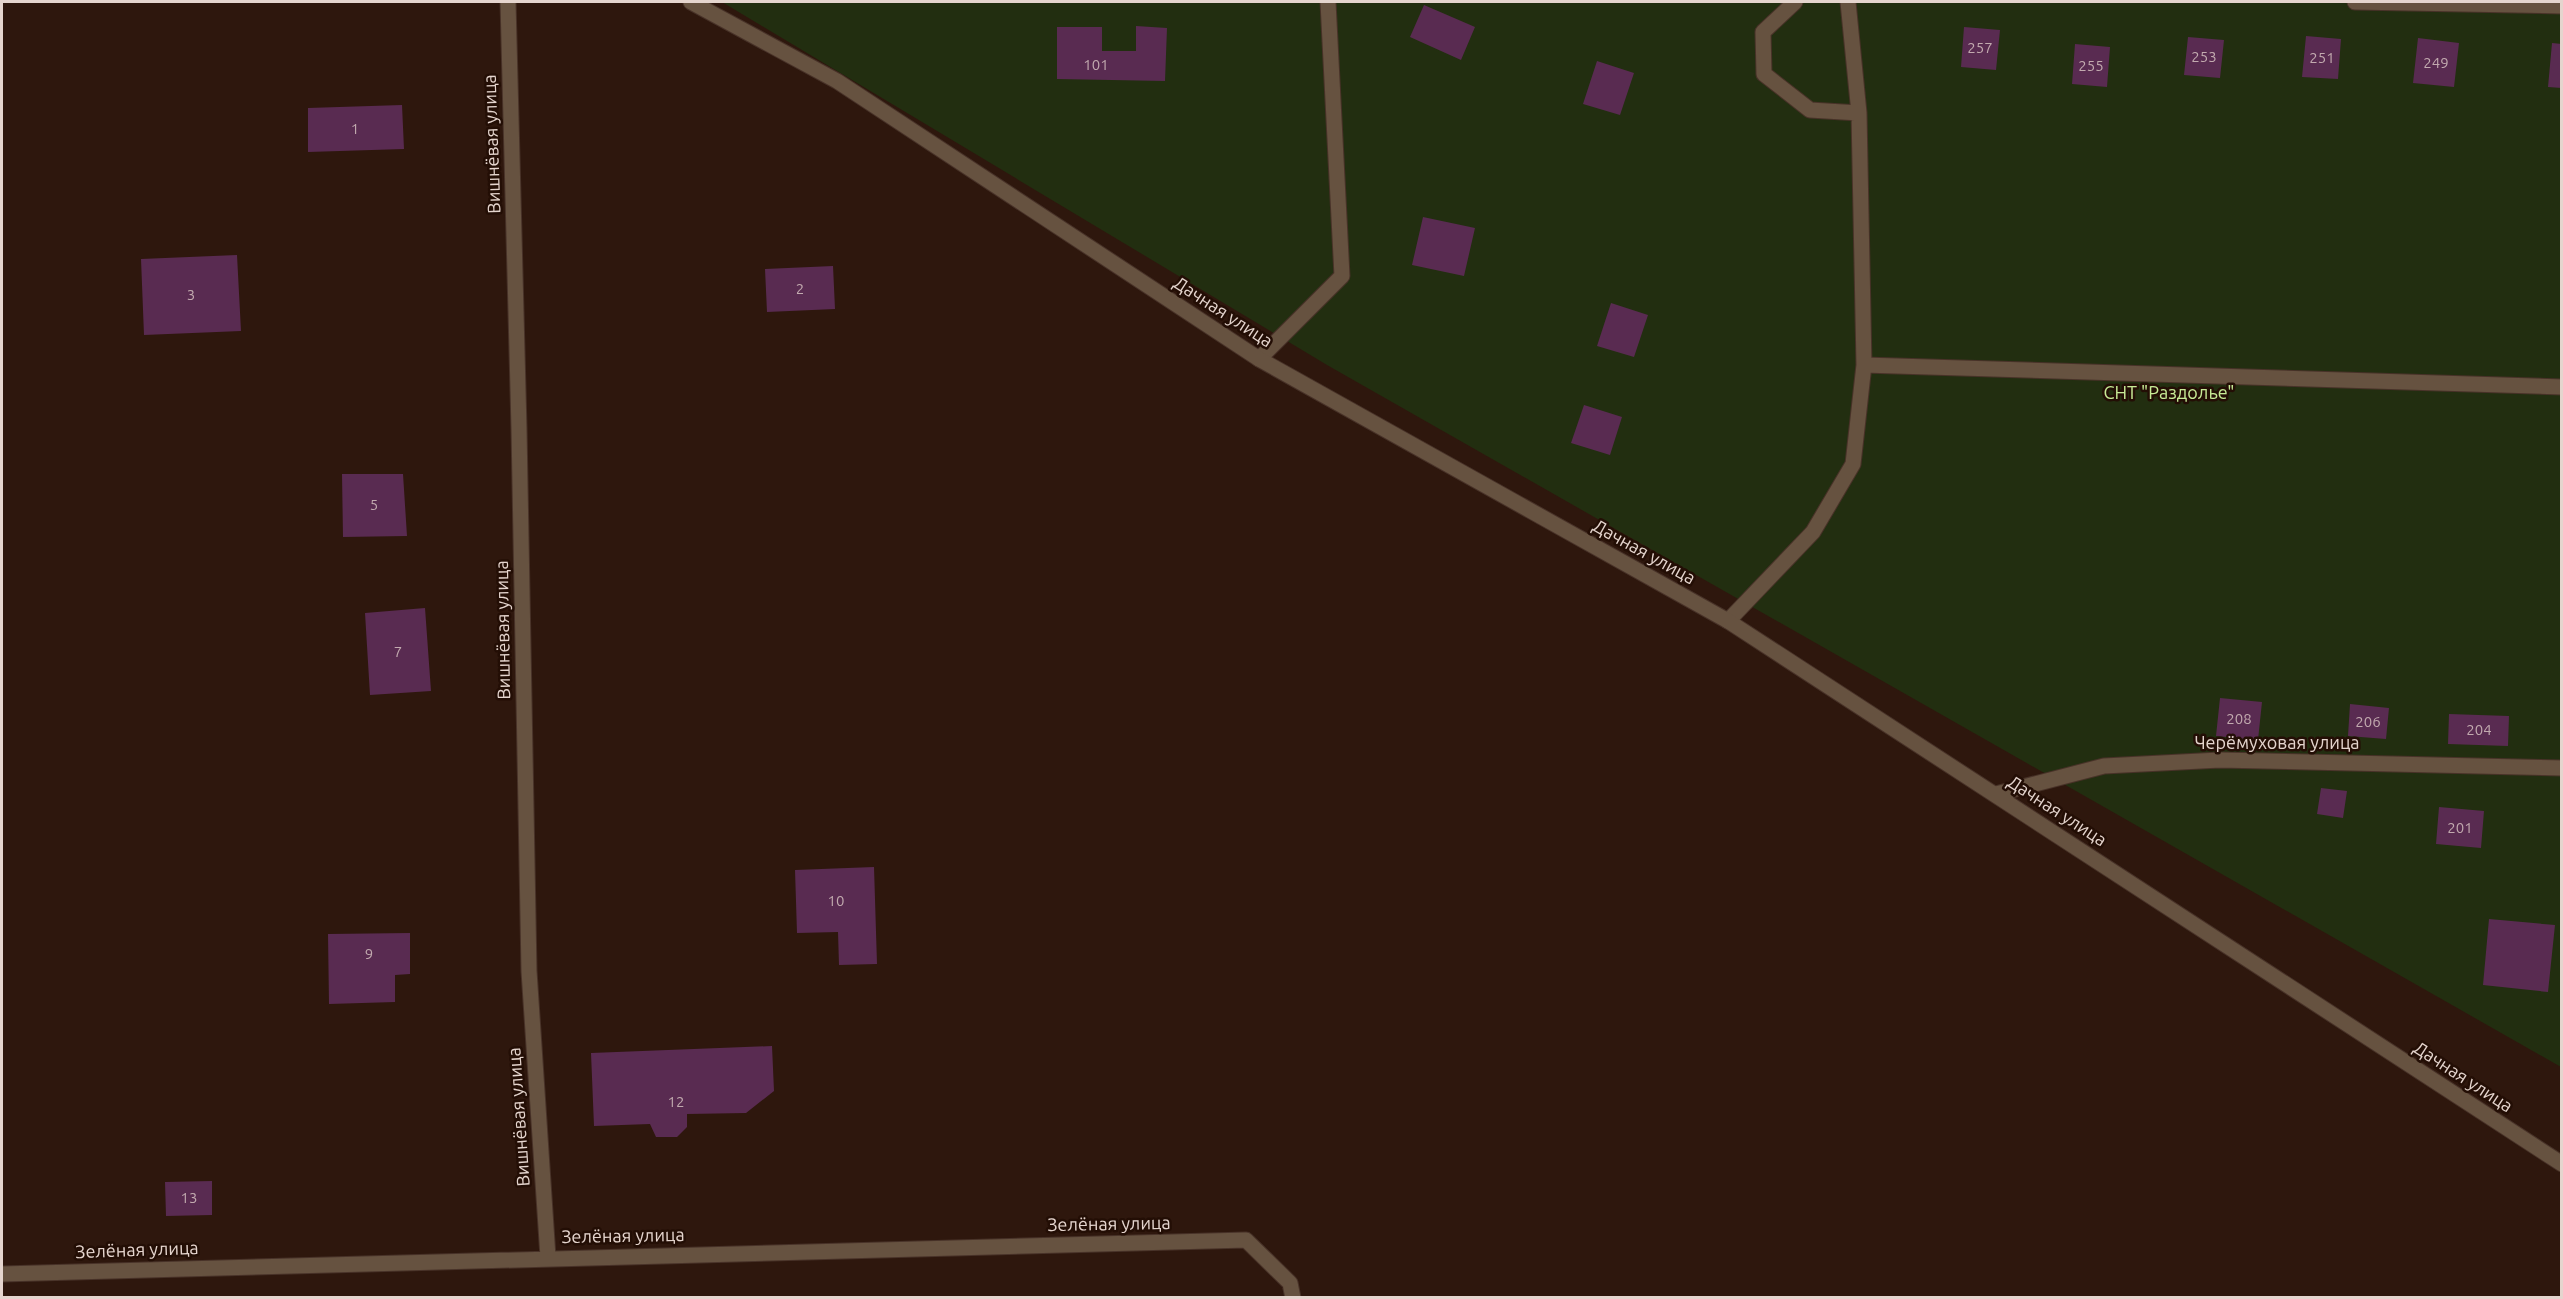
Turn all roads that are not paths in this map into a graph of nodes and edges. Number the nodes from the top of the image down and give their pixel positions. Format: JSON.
{"nodes":[{"id":1,"x":508,"y":2,"type":"edge"},
{"id":2,"x":691,"y":2,"type":"edge"},
{"id":3,"x":1328,"y":2,"type":"edge"},
{"id":4,"x":1795,"y":2,"type":"edge"},
{"id":5,"x":1848,"y":2,"type":"edge"},
{"id":6,"x":2355,"y":2,"type":"edge"},
{"id":7,"x":2562,"y":6,"type":"edge"},
{"id":8,"x":1858,"y":113,"type":"junction"},
{"id":9,"x":1259,"y":359,"type":"junction"},
{"id":10,"x":1864,"y":365,"type":"junction"},
{"id":11,"x":2562,"y":387,"type":"edge"},
{"id":12,"x":1728,"y":621,"type":"junction"},
{"id":13,"x":2562,"y":768,"type":"edge"},
{"id":14,"x":1996,"y":794,"type":"junction"},
{"id":15,"x":2559,"y":1161,"type":"edge"},
{"id":16,"x":548,"y":1257,"type":"junction"},
{"id":17,"x":2,"y":1274,"type":"edge"},
{"id":18,"x":1293,"y":1298,"type":"edge"}],
"edges":[{"from":1,"to":16,"type":"street","name":"Вишнёвая улица"},
{"from":2,"to":9,"type":"street","name":"Дачная улица"},
{"from":3,"to":9,"type":"street"},
{"from":4,"to":8,"type":"street"},
{"from":5,"to":8,"type":"street"},
{"from":6,"to":7,"type":"street"},
{"from":8,"to":10,"type":"street"},
{"from":9,"to":12,"type":"street","name":"Дачная улица"},
{"from":10,"to":11,"type":"street"},
{"from":10,"to":12,"type":"street"},
{"from":12,"to":14,"type":"street","name":"Дачная улица"},
{"from":13,"to":14,"type":"street","name":"Черёмуховая улица"},
{"from":14,"to":15,"type":"street","name":"Дачная улица"},
{"from":16,"to":17,"type":"street","name":"Зелёная улица"},
{"from":16,"to":18,"type":"street","name":"Зелёная улица"}]}
